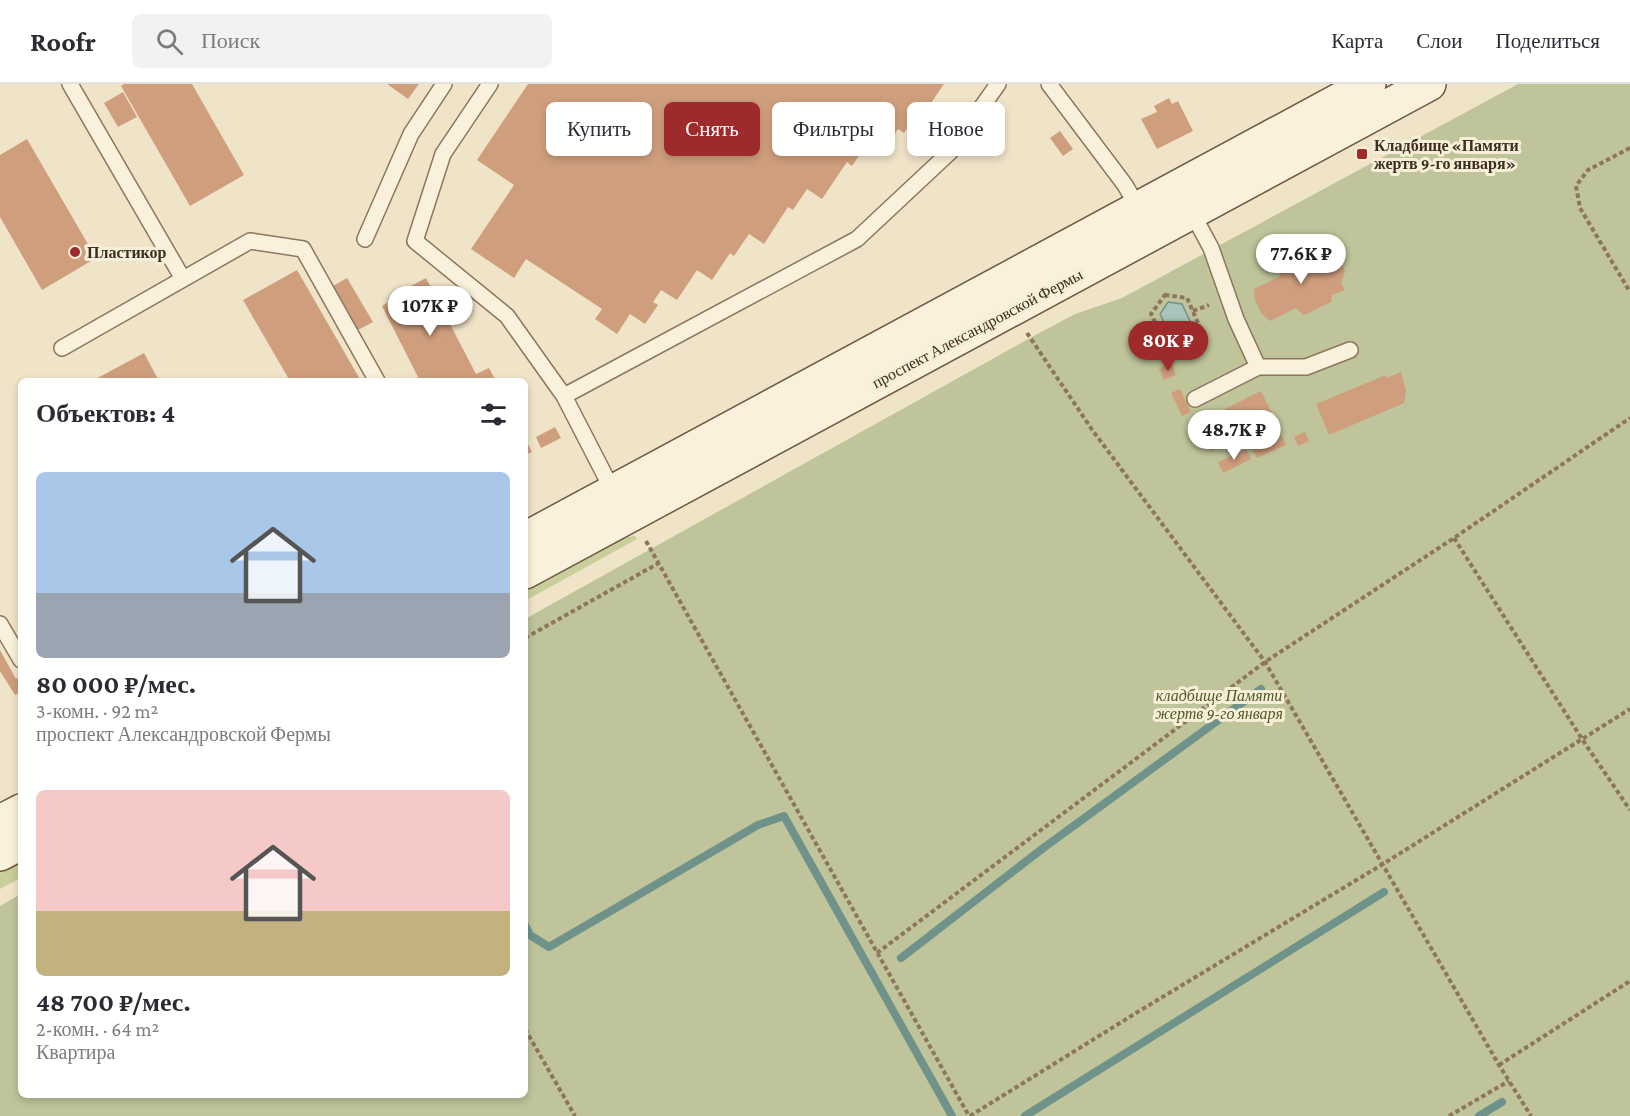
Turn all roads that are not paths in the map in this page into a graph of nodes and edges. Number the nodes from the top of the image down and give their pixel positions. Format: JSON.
{"nodes":[{"id":1,"x":70,"y":84,"type":"edge"},
{"id":2,"x":444,"y":84,"type":"edge"},
{"id":3,"x":490,"y":84,"type":"edge"},
{"id":4,"x":998,"y":84,"type":"edge"},
{"id":5,"x":1049,"y":84,"type":"edge"},
{"id":6,"x":1430,"y":84,"type":"edge"},
{"id":7,"x":1366,"y":85,"type":"edge"},
{"id":8,"x":1185,"y":200,"type":"junction"},
{"id":9,"x":1145,"y":221,"type":"junction"},
{"id":10,"x":365,"y":239,"type":"dead end"},
{"id":11,"x":183,"y":279,"type":"junction"},
{"id":12,"x":62,"y":348,"type":"dead end"},
{"id":13,"x":1350,"y":350,"type":"dead end"},
{"id":14,"x":1258,"y":367,"type":"junction"},
{"id":15,"x":375,"y":378,"type":"edge"},
{"id":16,"x":564,"y":396,"type":"junction"},
{"id":17,"x":1195,"y":399,"type":"dead end"},
{"id":18,"x":629,"y":516,"type":"junction"},
{"id":19,"x":528,"y":538,"type":"edge"},
{"id":20,"x":528,"y":570,"type":"edge"},
{"id":21,"x":0,"y":624,"type":"edge"},
{"id":22,"x":18,"y":655,"type":"edge"},
{"id":23,"x":18,"y":813,"type":"edge"},
{"id":24,"x":0,"y":822,"type":"edge"},
{"id":25,"x":18,"y":845,"type":"edge"},
{"id":26,"x":0,"y":854,"type":"edge"}],
"edges":[{"from":1,"to":11,"type":"lane"},
{"from":2,"to":10,"type":"lane"},
{"from":3,"to":16,"type":"lane"},
{"from":4,"to":16,"type":"lane"},
{"from":5,"to":9,"type":"lane"},
{"from":6,"to":8,"type":"main road","name":"проспект Александровской Фермы"},
{"from":7,"to":8,"type":"main road","name":"проспект Александровской Фермы"},
{"from":8,"to":9,"type":"main road","name":"проспект Александровской Фермы"},
{"from":8,"to":14,"type":"lane"},
{"from":9,"to":18,"type":"main road","name":"проспект Александровской Фермы"},
{"from":11,"to":12,"type":"lane"},
{"from":11,"to":15,"type":"lane"},
{"from":13,"to":14,"type":"lane"},
{"from":14,"to":17,"type":"lane"},
{"from":16,"to":18,"type":"lane"},
{"from":18,"to":19,"type":"main road","name":"проспект Александровской Фермы"},
{"from":18,"to":20,"type":"main road","name":"проспект Александровской Фермы"},
{"from":21,"to":22,"type":"lane"},
{"from":23,"to":24,"type":"main road"},
{"from":25,"to":26,"type":"main road"}]}
